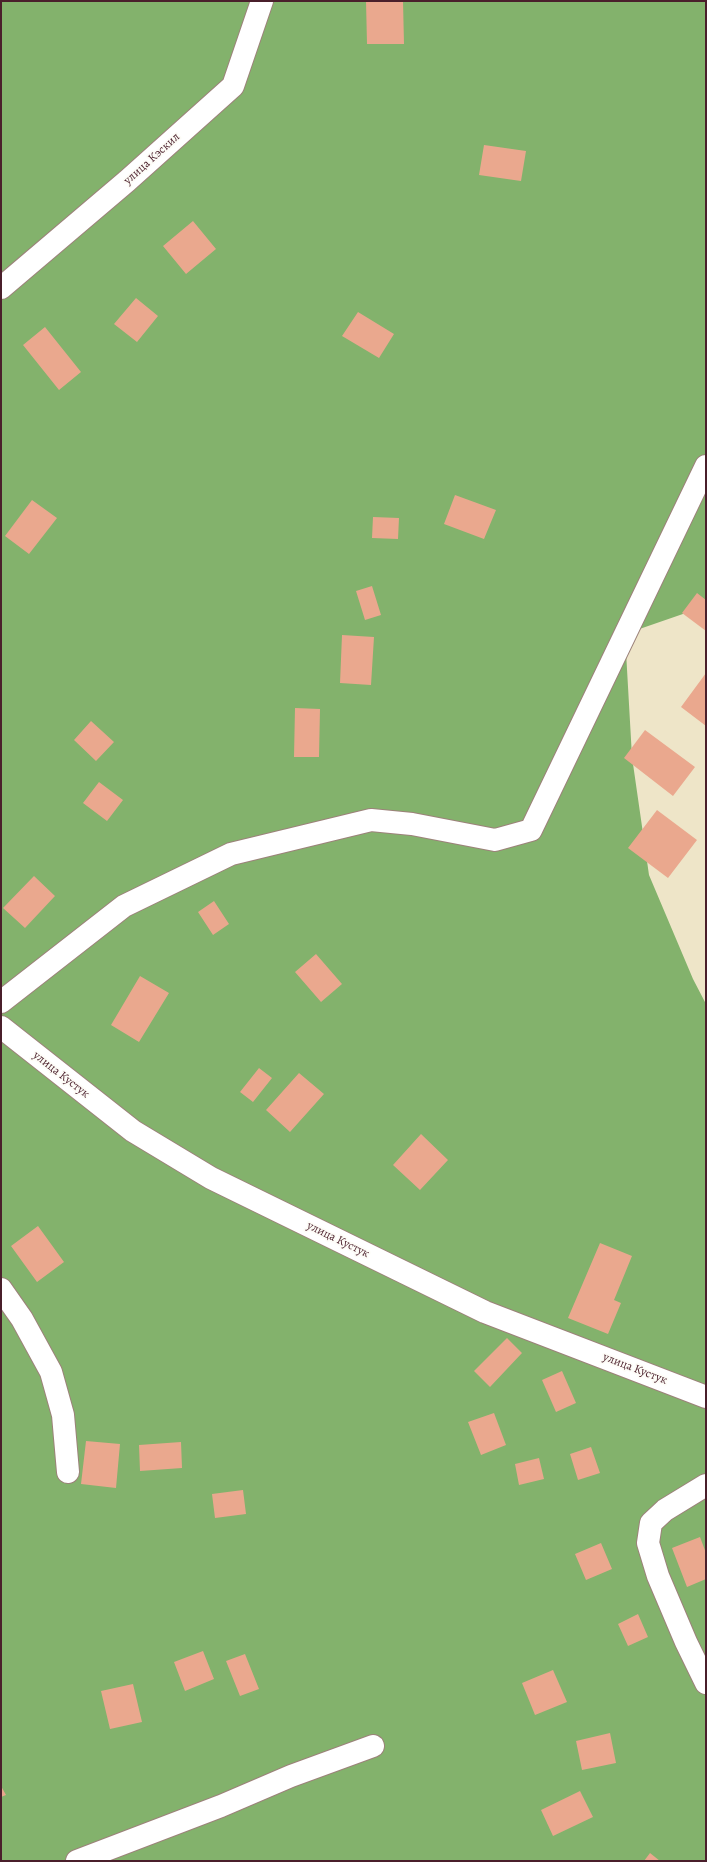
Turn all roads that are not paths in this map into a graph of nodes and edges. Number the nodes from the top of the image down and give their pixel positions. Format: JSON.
{"nodes":[{"id":1,"x":262,"y":1,"type":"edge"},
{"id":2,"x":1,"y":288,"type":"edge"},
{"id":3,"x":706,"y":466,"type":"edge"},
{"id":4,"x":1,"y":1002,"type":"edge"},
{"id":5,"x":1,"y":1027,"type":"edge"},
{"id":6,"x":1,"y":1289,"type":"edge"},
{"id":7,"x":706,"y":1397,"type":"edge"},
{"id":8,"x":68,"y":1472,"type":"dead end"},
{"id":9,"x":706,"y":1485,"type":"edge"},
{"id":10,"x":706,"y":1683,"type":"edge"},
{"id":11,"x":373,"y":1746,"type":"dead end"},
{"id":12,"x":77,"y":1861,"type":"edge"}],
"edges":[{"from":1,"to":2,"type":"street","name":"улица Кэскил"},
{"from":3,"to":4,"type":"street"},
{"from":5,"to":7,"type":"street","name":"улица Кустук"},
{"from":6,"to":8,"type":"street"},
{"from":9,"to":10,"type":"street"},
{"from":11,"to":12,"type":"street"}]}
